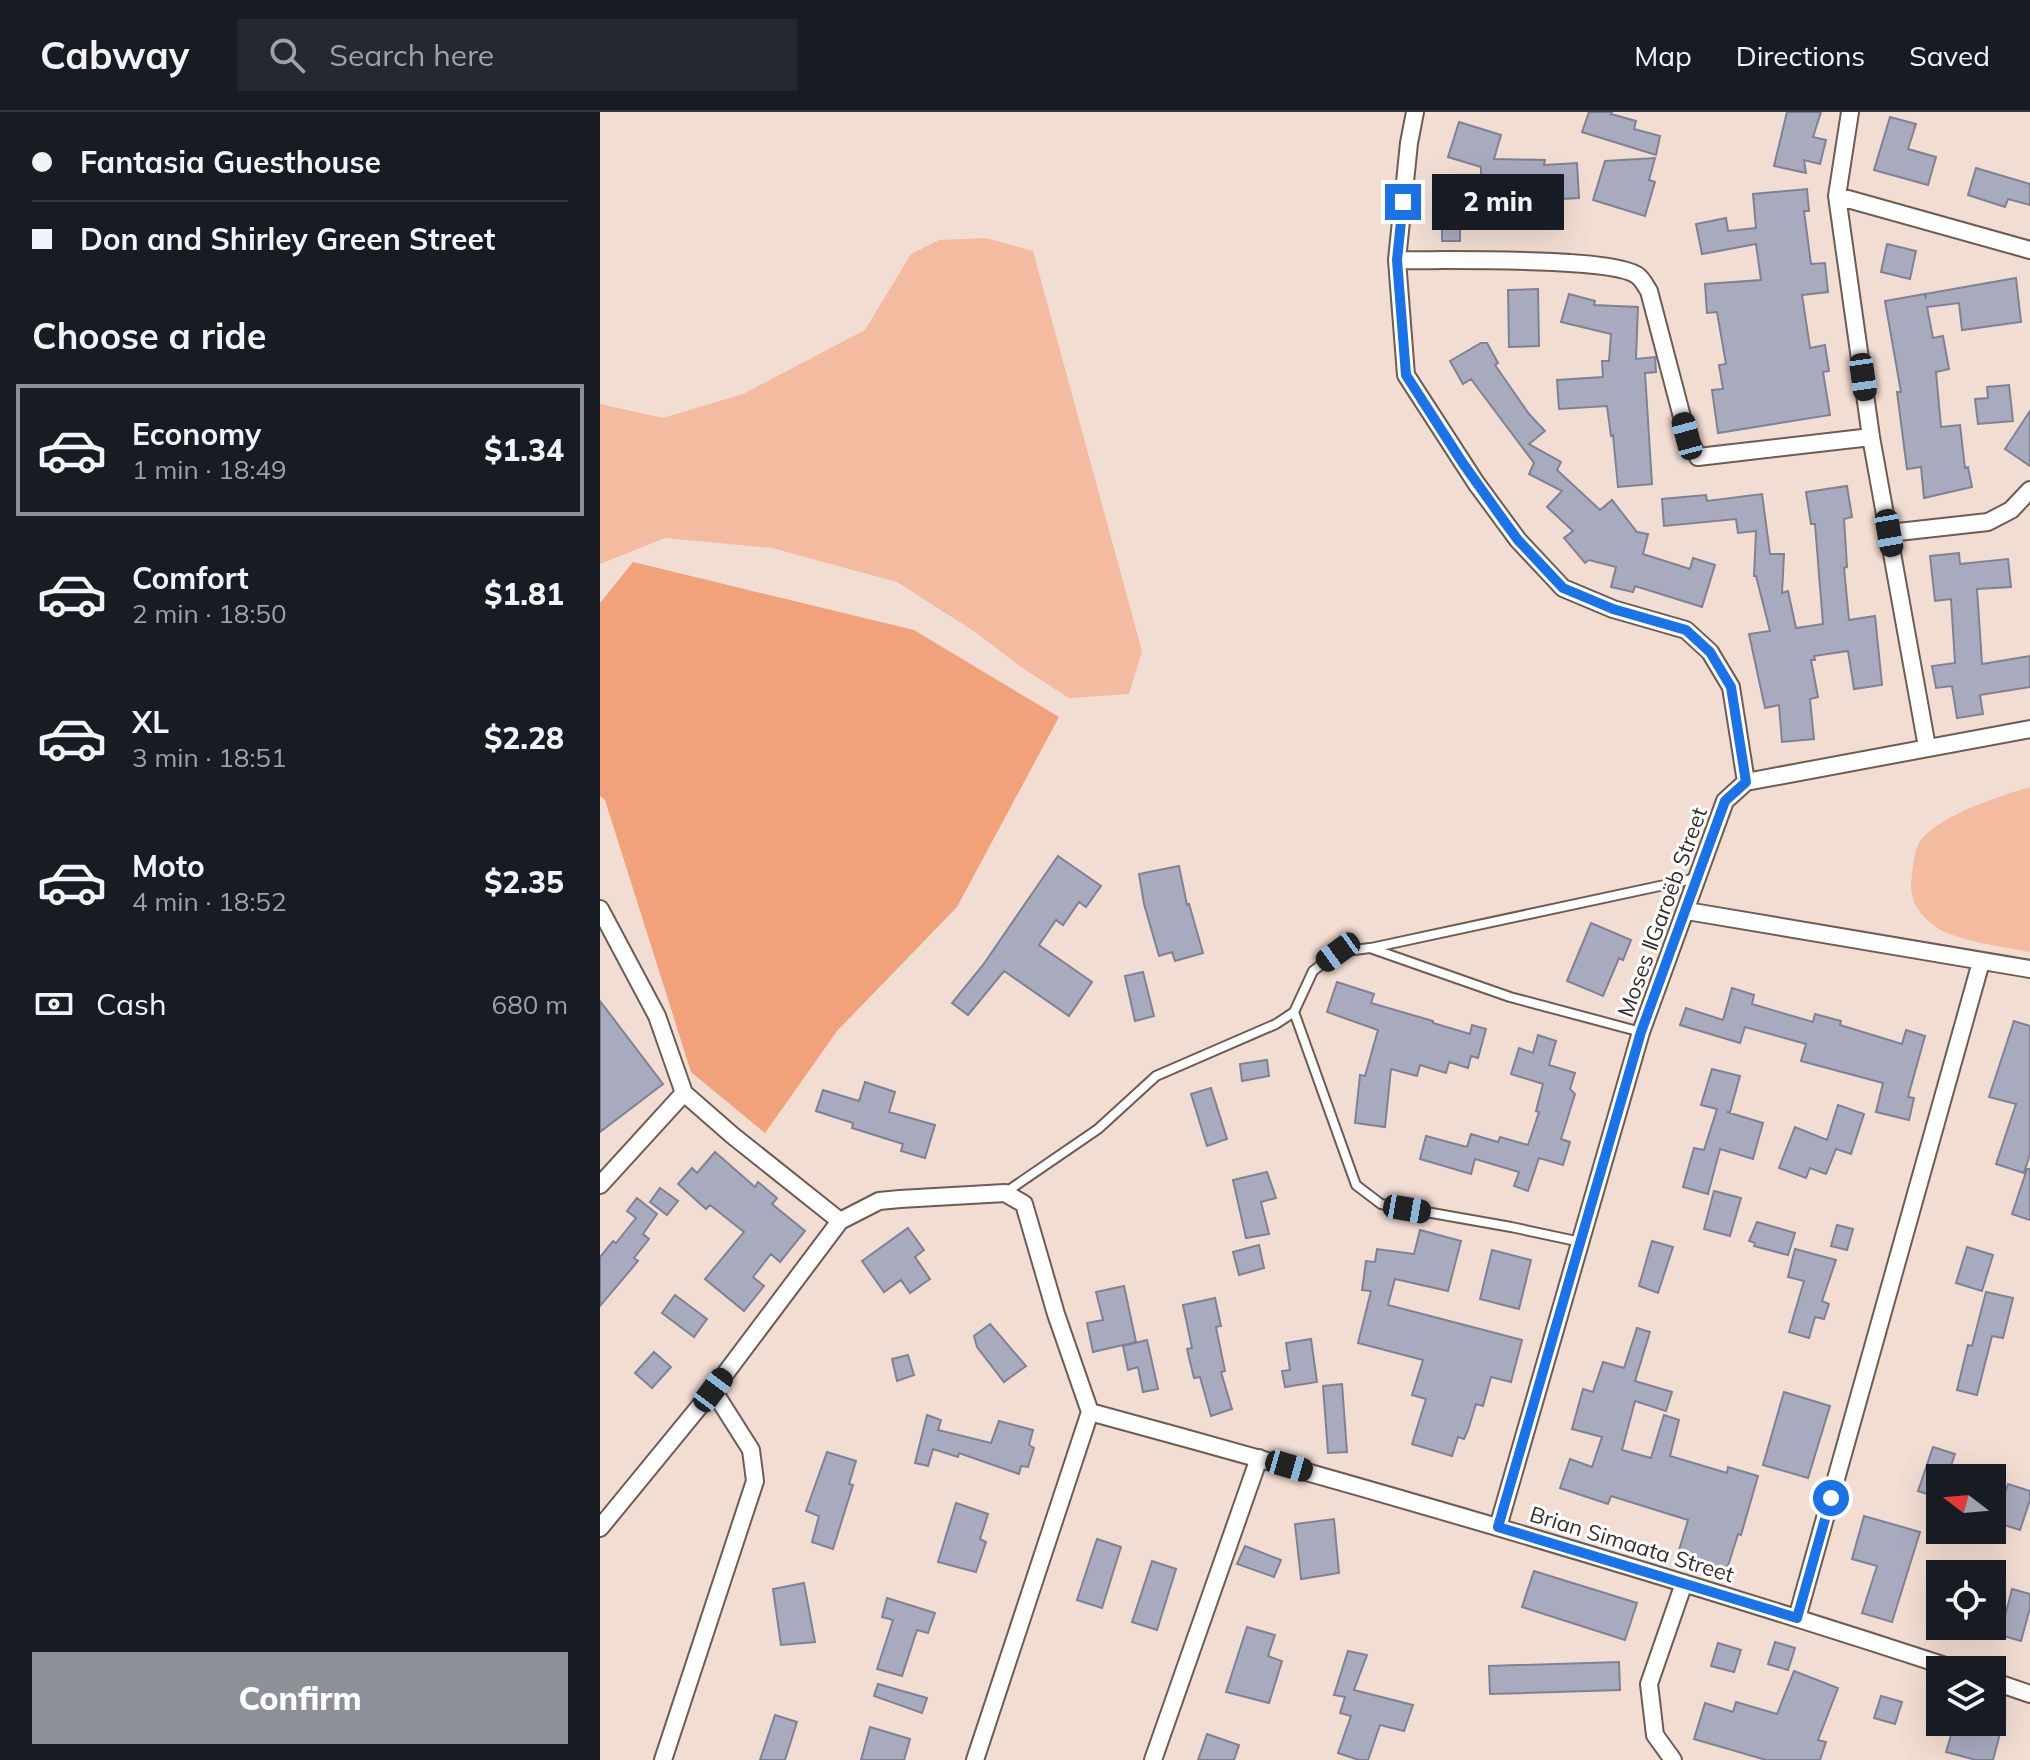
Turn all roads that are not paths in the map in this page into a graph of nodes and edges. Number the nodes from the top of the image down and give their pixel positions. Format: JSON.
{"nodes":[{"id":1,"x":1415,"y":112,"type":"edge"},
{"id":2,"x":1850,"y":112,"type":"edge"},
{"id":3,"x":1837,"y":196,"type":"junction"},
{"id":4,"x":2030,"y":250,"type":"edge"},
{"id":5,"x":1397,"y":260,"type":"junction"},
{"id":6,"x":1871,"y":437,"type":"junction"},
{"id":7,"x":2030,"y":490,"type":"edge"},
{"id":8,"x":1889,"y":533,"type":"junction"},
{"id":9,"x":2030,"y":729,"type":"edge"},
{"id":10,"x":1927,"y":747,"type":"junction"},
{"id":11,"x":1746,"y":782,"type":"junction"},
{"id":12,"x":1698,"y":878,"type":"junction"},
{"id":13,"x":600,"y":909,"type":"edge"},
{"id":14,"x":1687,"y":911,"type":"junction"},
{"id":15,"x":1370,"y":948,"type":"junction"},
{"id":16,"x":1981,"y":962,"type":"junction"},
{"id":17,"x":2030,"y":969,"type":"edge"},
{"id":18,"x":1294,"y":1012,"type":"junction"},
{"id":19,"x":1641,"y":1032,"type":"junction"},
{"id":20,"x":684,"y":1093,"type":"junction"},
{"id":21,"x":600,"y":1185,"type":"edge"},
{"id":22,"x":1005,"y":1193,"type":"junction"},
{"id":23,"x":840,"y":1221,"type":"junction"},
{"id":24,"x":1581,"y":1242,"type":"junction"},
{"id":25,"x":713,"y":1390,"type":"junction"},
{"id":26,"x":1090,"y":1412,"type":"junction"},
{"id":27,"x":1259,"y":1458,"type":"junction"},
{"id":28,"x":1498,"y":1527,"type":"junction"},
{"id":29,"x":600,"y":1528,"type":"edge"},
{"id":30,"x":1684,"y":1583,"type":"junction"},
{"id":31,"x":1797,"y":1618,"type":"junction"},
{"id":32,"x":1926,"y":1660,"type":"edge"},
{"id":33,"x":2006,"y":1686,"type":"edge"},
{"id":34,"x":2030,"y":1694,"type":"edge"},
{"id":35,"x":663,"y":1760,"type":"edge"},
{"id":36,"x":975,"y":1760,"type":"edge"},
{"id":37,"x":1153,"y":1760,"type":"edge"},
{"id":38,"x":1673,"y":1760,"type":"edge"}],
"edges":[{"from":1,"to":5,"type":"street"},
{"from":2,"to":3,"type":"street"},
{"from":3,"to":4,"type":"street"},
{"from":3,"to":6,"type":"street"},
{"from":5,"to":6,"type":"street"},
{"from":5,"to":11,"type":"street"},
{"from":6,"to":8,"type":"street"},
{"from":7,"to":8,"type":"street"},
{"from":8,"to":10,"type":"street"},
{"from":9,"to":10,"type":"street"},
{"from":10,"to":11,"type":"street"},
{"from":11,"to":12,"type":"street","name":"Moses ǁGaroëb Street"},
{"from":12,"to":14,"type":"street","name":"Moses ǁGaroëb Street"},
{"from":12,"to":15,"type":"lane"},
{"from":13,"to":20,"type":"street"},
{"from":14,"to":16,"type":"street"},
{"from":14,"to":19,"type":"street","name":"Moses ǁGaroëb Street"},
{"from":15,"to":18,"type":"lane"},
{"from":15,"to":19,"type":"lane"},
{"from":16,"to":17,"type":"street"},
{"from":16,"to":31,"type":"street"},
{"from":18,"to":22,"type":"lane"},
{"from":18,"to":24,"type":"lane"},
{"from":19,"to":24,"type":"street","name":"Moses ǁGaroëb Street"},
{"from":20,"to":21,"type":"street"},
{"from":20,"to":23,"type":"street"},
{"from":22,"to":23,"type":"street"},
{"from":22,"to":26,"type":"street"},
{"from":23,"to":25,"type":"street"},
{"from":24,"to":28,"type":"street","name":"Moses ǁGaroëb Street"},
{"from":25,"to":29,"type":"street"},
{"from":25,"to":35,"type":"street"},
{"from":26,"to":27,"type":"street","name":"Brian Simaata Street"},
{"from":26,"to":36,"type":"street"},
{"from":27,"to":28,"type":"street","name":"Brian Simaata Street"},
{"from":27,"to":37,"type":"street"},
{"from":28,"to":30,"type":"street","name":"Brian Simaata Street"},
{"from":30,"to":31,"type":"street","name":"Brian Simaata Street"},
{"from":30,"to":38,"type":"street"},
{"from":31,"to":32,"type":"street","name":"Brian Simaata Street"},
{"from":33,"to":34,"type":"street"}]}
